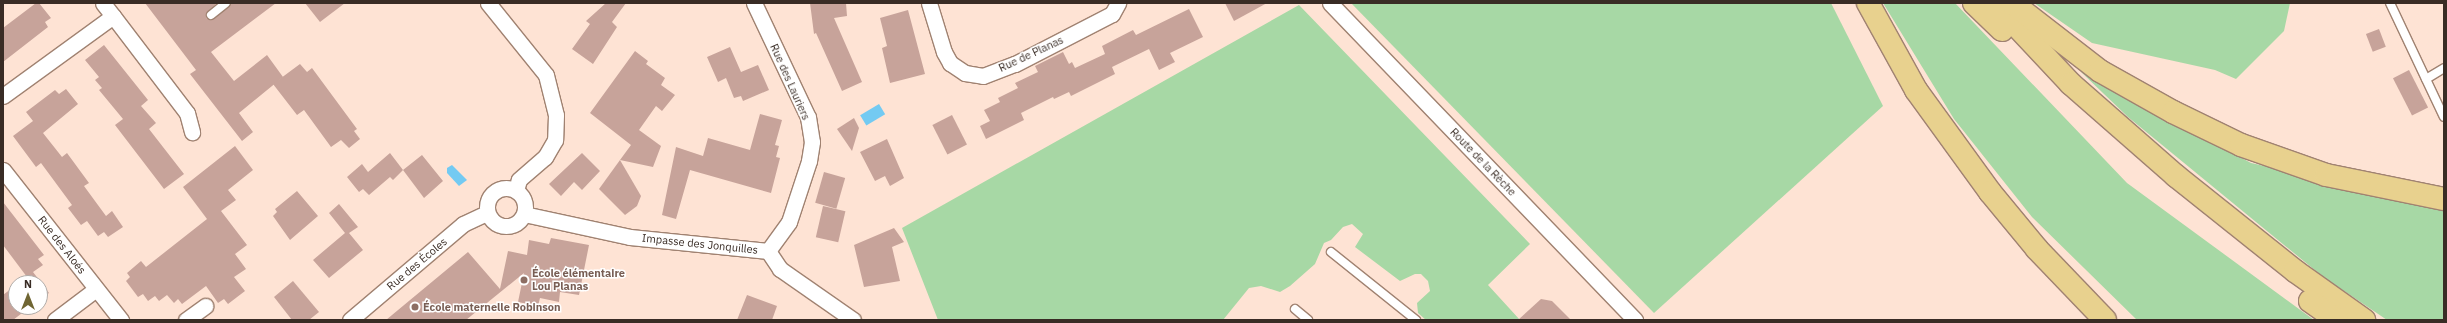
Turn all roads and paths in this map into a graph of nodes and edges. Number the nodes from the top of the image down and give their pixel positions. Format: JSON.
{"nodes":[{"id":1,"x":103,"y":3,"type":"edge"},
{"id":2,"x":226,"y":3,"type":"edge"},
{"id":3,"x":488,"y":3,"type":"edge"},
{"id":4,"x":754,"y":3,"type":"edge"},
{"id":5,"x":930,"y":3,"type":"edge"},
{"id":6,"x":1118,"y":3,"type":"edge"},
{"id":7,"x":1330,"y":3,"type":"edge"},
{"id":8,"x":1868,"y":3,"type":"edge"},
{"id":9,"x":1974,"y":3,"type":"edge"},
{"id":10,"x":1995,"y":3,"type":"edge"},
{"id":11,"x":2012,"y":3,"type":"edge"},
{"id":12,"x":2390,"y":3,"type":"edge"},
{"id":13,"x":211,"y":15,"type":"dead end"},
{"id":14,"x":113,"y":16,"type":"junction"},
{"id":15,"x":2444,"y":68,"type":"edge"},
{"id":16,"x":2426,"y":79,"type":"junction"},
{"id":17,"x":3,"y":96,"type":"edge"},
{"id":18,"x":2444,"y":117,"type":"edge"},
{"id":19,"x":192,"y":132,"type":"dead end"},
{"id":20,"x":3,"y":170,"type":"edge"},
{"id":21,"x":516,"y":190,"type":"junction"},
{"id":22,"x":2444,"y":199,"type":"edge"},
{"id":23,"x":487,"y":213,"type":"junction"},
{"id":24,"x":524,"y":214,"type":"junction"},
{"id":25,"x":768,"y":251,"type":"junction"},
{"id":26,"x":1331,"y":252,"type":"dead end"},
{"id":27,"x":96,"y":289,"type":"junction"},
{"id":28,"x":205,"y":306,"type":"dead end"},
{"id":29,"x":1295,"y":309,"type":"dead end"},
{"id":30,"x":845,"y":318,"type":"edge"},
{"id":31,"x":55,"y":320,"type":"edge"},
{"id":32,"x":121,"y":320,"type":"edge"},
{"id":33,"x":186,"y":320,"type":"edge"},
{"id":34,"x":350,"y":320,"type":"edge"},
{"id":35,"x":1308,"y":320,"type":"edge"},
{"id":36,"x":1416,"y":320,"type":"edge"},
{"id":37,"x":1635,"y":320,"type":"edge"},
{"id":38,"x":2104,"y":320,"type":"edge"},
{"id":39,"x":2337,"y":320,"type":"edge"},
{"id":40,"x":2364,"y":320,"type":"edge"}],
"edges":[{"from":1,"to":14,"type":"street"},
{"from":2,"to":13,"type":"lane"},
{"from":3,"to":21,"type":"street"},
{"from":4,"to":25,"type":"street","name":"Rue des Lauriers"},
{"from":5,"to":6,"type":"street","name":"Rue de Planas"},
{"from":7,"to":37,"type":"street","name":"Route de la Rèche"},
{"from":8,"to":38,"type":"main road"},
{"from":9,"to":39,"type":"main road"},
{"from":10,"to":40,"type":"main road"},
{"from":11,"to":22,"type":"main road"},
{"from":12,"to":16,"type":"lane"},
{"from":14,"to":17,"type":"street"},
{"from":14,"to":19,"type":"street"},
{"from":15,"to":16,"type":"lane"},
{"from":16,"to":18,"type":"lane"},
{"from":20,"to":27,"type":"street","name":"Rue des Aloés"},
{"from":21,"to":23,"type":"street"},
{"from":21,"to":24,"type":"street"},
{"from":23,"to":24,"type":"street"},
{"from":23,"to":34,"type":"street","name":"Rue des Écoles"},
{"from":24,"to":25,"type":"street","name":"Impasse des Jonquilles"},
{"from":25,"to":30,"type":"street","name":"Impasse des Jonquilles"},
{"from":26,"to":36,"type":"lane"},
{"from":27,"to":31,"type":"street"},
{"from":27,"to":32,"type":"street","name":"Rue des Aloés"},
{"from":28,"to":33,"type":"street"},
{"from":29,"to":35,"type":"lane"}]}
